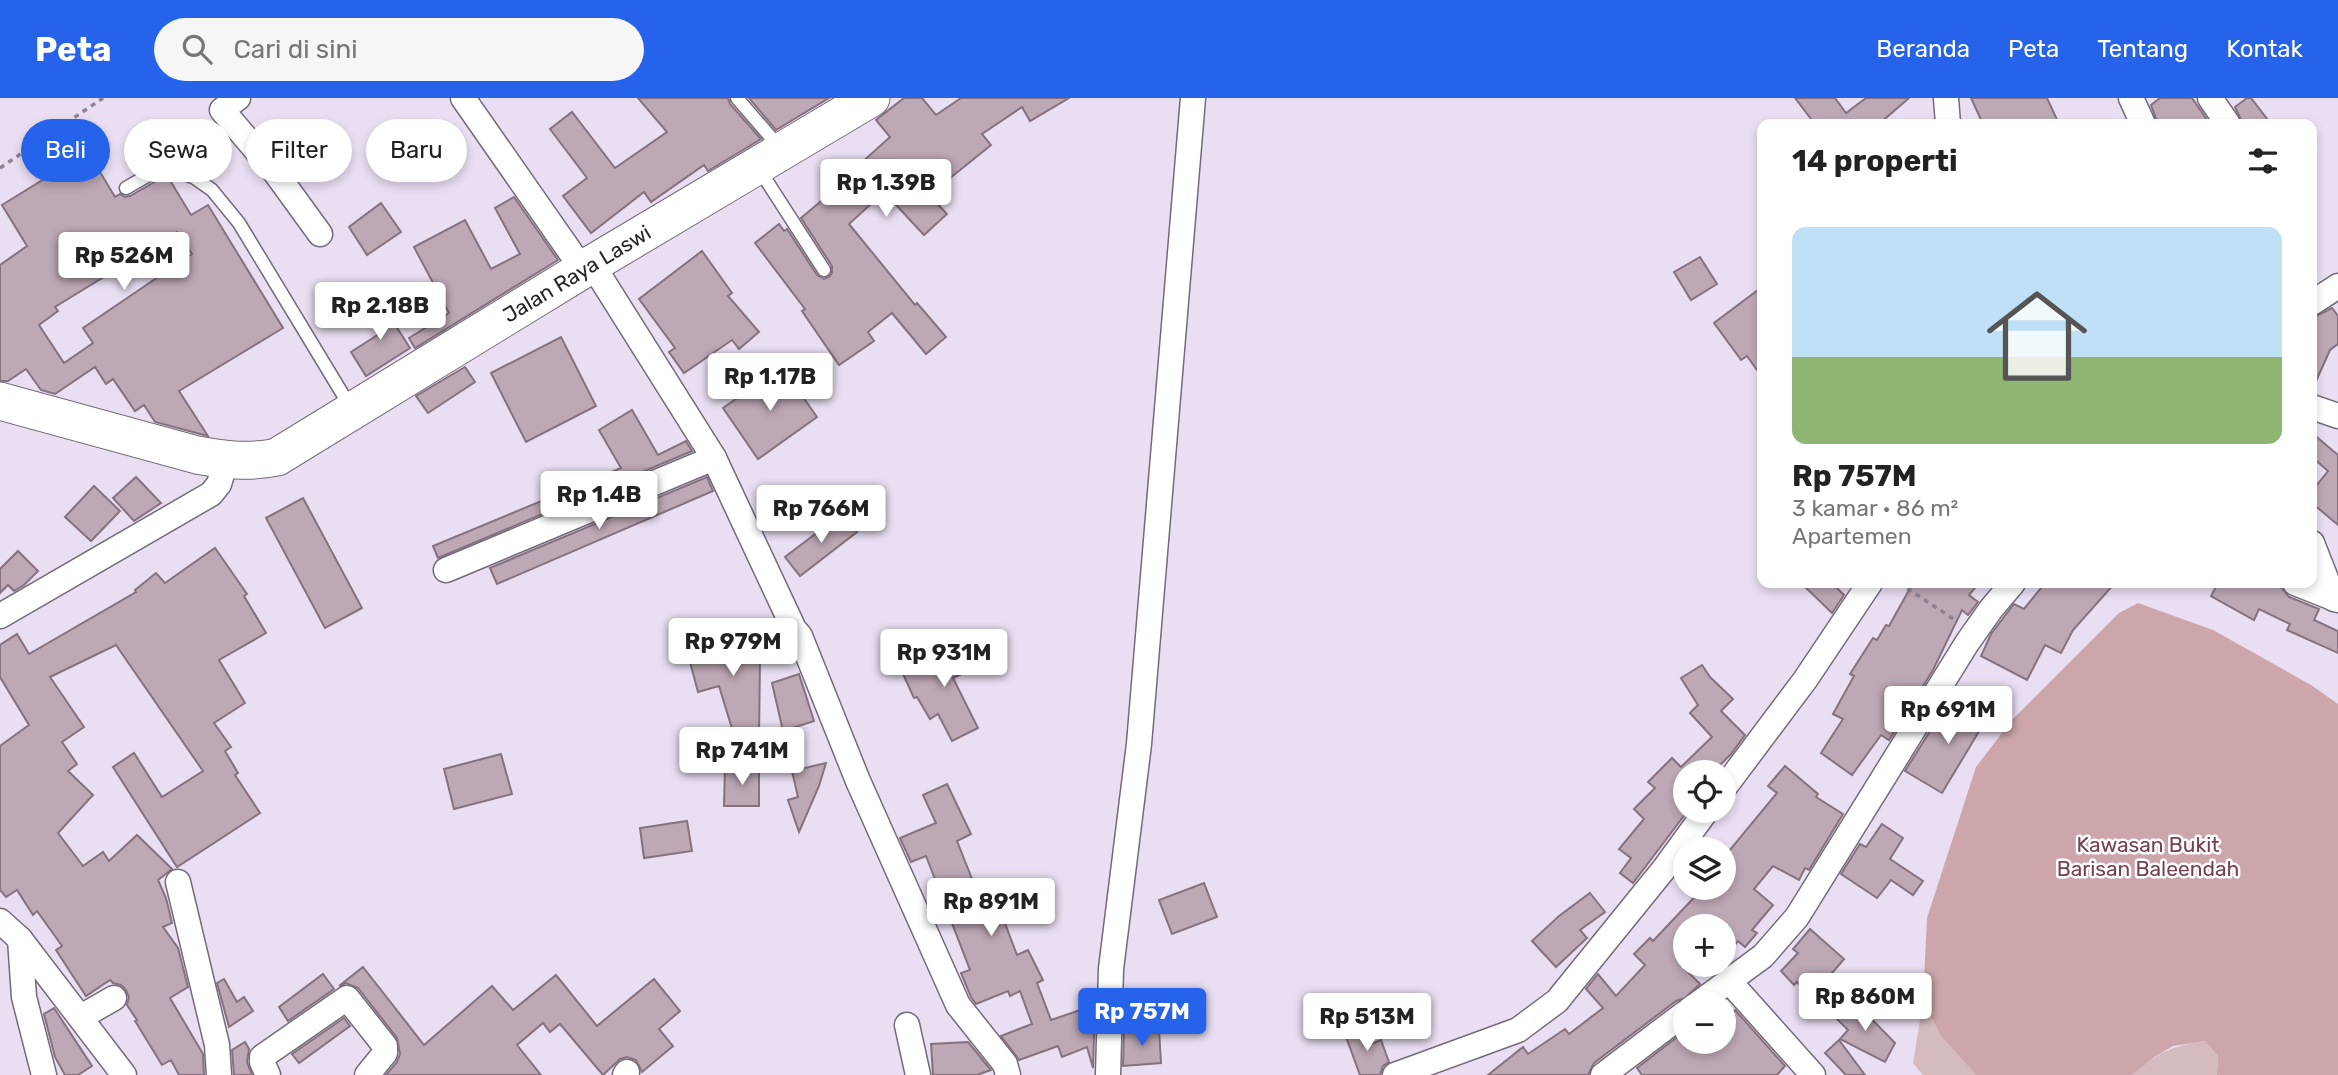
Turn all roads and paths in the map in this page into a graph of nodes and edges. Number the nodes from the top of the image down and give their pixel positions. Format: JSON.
{"nodes":[{"id":1,"x":103,"y":98,"type":"edge"},
{"id":2,"x":463,"y":98,"type":"edge"},
{"id":3,"x":737,"y":98,"type":"edge"},
{"id":4,"x":1193,"y":98,"type":"edge"},
{"id":5,"x":1946,"y":98,"type":"edge"},
{"id":6,"x":2131,"y":98,"type":"edge"},
{"id":7,"x":2210,"y":98,"type":"edge"},
{"id":8,"x":862,"y":100,"type":"edge"},
{"id":9,"x":224,"y":102,"type":"edge"},
{"id":10,"x":1948,"y":119,"type":"edge"},
{"id":11,"x":2141,"y":119,"type":"edge"},
{"id":12,"x":2225,"y":119,"type":"edge"},
{"id":13,"x":770,"y":159,"type":"junction"},
{"id":14,"x":0,"y":168,"type":"edge"},
{"id":15,"x":126,"y":188,"type":"dead end"},
{"id":16,"x":320,"y":234,"type":"dead end"},
{"id":17,"x":592,"y":264,"type":"junction"},
{"id":18,"x":824,"y":270,"type":"dead end"},
{"id":19,"x":2338,"y":286,"type":"edge"},
{"id":20,"x":2317,"y":300,"type":"edge"},
{"id":21,"x":0,"y":401,"type":"edge"},
{"id":22,"x":2317,"y":409,"type":"edge"},
{"id":23,"x":353,"y":410,"type":"junction"},
{"id":24,"x":2338,"y":415,"type":"edge"},
{"id":25,"x":714,"y":452,"type":"junction"},
{"id":26,"x":218,"y":481,"type":"junction"},
{"id":27,"x":2317,"y":555,"type":"edge"},
{"id":28,"x":446,"y":570,"type":"dead end"},
{"id":29,"x":1867,"y":588,"type":"edge"},
{"id":30,"x":1907,"y":588,"type":"edge"},
{"id":31,"x":2009,"y":588,"type":"edge"},
{"id":32,"x":2308,"y":588,"type":"edge"},
{"id":33,"x":2336,"y":599,"type":"edge"},
{"id":34,"x":0,"y":616,"type":"edge"},
{"id":35,"x":1975,"y":632,"type":"junction"},
{"id":36,"x":1736,"y":772,"type":"edge"},
{"id":37,"x":1698,"y":823,"type":"edge"},
{"id":38,"x":178,"y":882,"type":"dead end"},
{"id":39,"x":0,"y":920,"type":"edge"},
{"id":40,"x":20,"y":939,"type":"junction"},
{"id":41,"x":1729,"y":981,"type":"junction"},
{"id":42,"x":1715,"y":991,"type":"edge"},
{"id":43,"x":114,"y":998,"type":"dead end"},
{"id":44,"x":81,"y":1017,"type":"junction"},
{"id":45,"x":1673,"y":1022,"type":"edge"},
{"id":46,"x":907,"y":1025,"type":"dead end"},
{"id":47,"x":44,"y":1075,"type":"edge"},
{"id":48,"x":124,"y":1075,"type":"edge"},
{"id":49,"x":219,"y":1075,"type":"edge"},
{"id":50,"x":268,"y":1075,"type":"edge"},
{"id":51,"x":367,"y":1075,"type":"edge"},
{"id":52,"x":918,"y":1075,"type":"edge"},
{"id":53,"x":1009,"y":1075,"type":"edge"},
{"id":54,"x":1108,"y":1075,"type":"edge"},
{"id":55,"x":1395,"y":1075,"type":"edge"},
{"id":56,"x":1603,"y":1075,"type":"edge"},
{"id":57,"x":1813,"y":1075,"type":"edge"}],
"edges":[{"from":1,"to":14,"type":"path"},
{"from":2,"to":17,"type":"street"},
{"from":3,"to":13,"type":"lane"},
{"from":4,"to":54,"type":"street"},
{"from":5,"to":10,"type":"street"},
{"from":6,"to":11,"type":"street"},
{"from":7,"to":12,"type":"street"},
{"from":8,"to":13,"type":"main road","name":"Jalan Raya Laswi"},
{"from":9,"to":16,"type":"street"},
{"from":13,"to":17,"type":"main road","name":"Jalan Raya Laswi"},
{"from":13,"to":18,"type":"lane"},
{"from":15,"to":23,"type":"lane"},
{"from":17,"to":23,"type":"main road","name":"Jalan Raya Laswi"},
{"from":17,"to":25,"type":"street"},
{"from":19,"to":20,"type":"street"},
{"from":21,"to":26,"type":"main road","name":"Jalan Raya Laswi"},
{"from":22,"to":24,"type":"street"},
{"from":23,"to":26,"type":"main road","name":"Jalan Raya Laswi"},
{"from":25,"to":28,"type":"street"},
{"from":25,"to":53,"type":"street"},
{"from":26,"to":34,"type":"street"},
{"from":27,"to":33,"type":"street"},
{"from":29,"to":36,"type":"street"},
{"from":30,"to":35,"type":"path"},
{"from":31,"to":35,"type":"street"},
{"from":32,"to":33,"type":"street"},
{"from":35,"to":41,"type":"street"},
{"from":37,"to":55,"type":"street"},
{"from":38,"to":49,"type":"street"},
{"from":39,"to":40,"type":"street"},
{"from":40,"to":44,"type":"street"},
{"from":40,"to":47,"type":"street"},
{"from":41,"to":42,"type":"street"},
{"from":41,"to":57,"type":"street"},
{"from":43,"to":44,"type":"street"},
{"from":44,"to":48,"type":"street"},
{"from":45,"to":56,"type":"street"},
{"from":46,"to":52,"type":"street"},
{"from":50,"to":51,"type":"street"}]}
